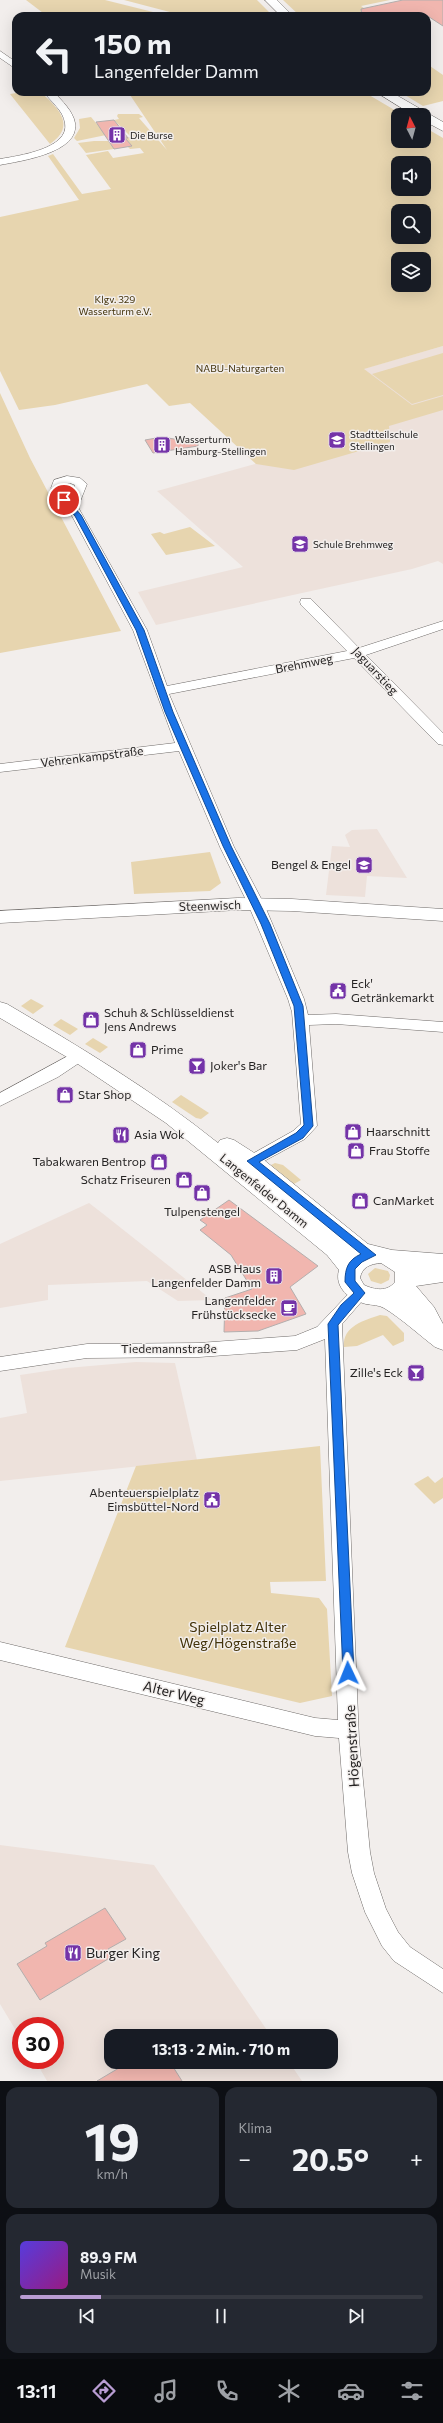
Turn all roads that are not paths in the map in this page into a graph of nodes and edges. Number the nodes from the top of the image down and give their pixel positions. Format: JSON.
{"nodes":[{"id":1,"x":271,"y":0,"type":"edge"},
{"id":2,"x":283,"y":12,"type":"edge"},
{"id":3,"x":0,"y":54,"type":"edge"},
{"id":4,"x":12,"y":64,"type":"edge"},
{"id":5,"x":12,"y":68,"type":"edge"},
{"id":6,"x":4,"y":69,"type":"dead end"},
{"id":7,"x":52,"y":96,"type":"edge"},
{"id":8,"x":389,"y":96,"type":"edge"},
{"id":9,"x":409,"y":108,"type":"edge"},
{"id":10,"x":431,"y":120,"type":"edge"},
{"id":11,"x":443,"y":127,"type":"edge"},
{"id":12,"x":0,"y":162,"type":"edge"},
{"id":13,"x":72,"y":508,"type":"dead end"},
{"id":14,"x":306,"y":602,"type":"dead end"},
{"id":15,"x":443,"y":625,"type":"edge"},
{"id":16,"x":358,"y":653,"type":"junction"},
{"id":17,"x":162,"y":691,"type":"junction"},
{"id":18,"x":443,"y":741,"type":"edge"},
{"id":19,"x":184,"y":746,"type":"junction"},
{"id":20,"x":0,"y":768,"type":"edge"},
{"id":21,"x":256,"y":904,"type":"junction"},
{"id":22,"x":443,"y":915,"type":"edge"},
{"id":23,"x":0,"y":917,"type":"edge"},
{"id":24,"x":0,"y":1009,"type":"edge"},
{"id":25,"x":300,"y":1020,"type":"junction"},
{"id":26,"x":443,"y":1027,"type":"edge"},
{"id":27,"x":78,"y":1055,"type":"junction"},
{"id":28,"x":0,"y":1100,"type":"edge"},
{"id":29,"x":245,"y":1165,"type":"junction"},
{"id":30,"x":371,"y":1255,"type":"junction"},
{"id":31,"x":393,"y":1258,"type":"junction"},
{"id":32,"x":443,"y":1262,"type":"edge"},
{"id":33,"x":350,"y":1268,"type":"junction"},
{"id":34,"x":443,"y":1274,"type":"edge"},
{"id":35,"x":400,"y":1288,"type":"junction"},
{"id":36,"x":360,"y":1293,"type":"junction"},
{"id":37,"x":333,"y":1324,"type":"junction"},
{"id":38,"x":440,"y":1339,"type":"edge"},
{"id":39,"x":0,"y":1364,"type":"edge"},
{"id":40,"x":0,"y":1651,"type":"edge"},
{"id":41,"x":349,"y":1730,"type":"junction"},
{"id":42,"x":443,"y":1982,"type":"edge"}],
"edges":[{"from":1,"to":2,"type":"street"},
{"from":3,"to":4,"type":"street"},
{"from":5,"to":6,"type":"street"},
{"from":7,"to":12,"type":"street"},
{"from":8,"to":9,"type":"street"},
{"from":10,"to":11,"type":"street"},
{"from":13,"to":17,"type":"street"},
{"from":14,"to":16,"type":"street","name":"Jaguarstieg"},
{"from":15,"to":16,"type":"street","name":"Brehmweg"},
{"from":16,"to":17,"type":"street","name":"Brehmweg"},
{"from":16,"to":18,"type":"street","name":"Jaguarstieg"},
{"from":17,"to":19,"type":"street"},
{"from":19,"to":20,"type":"street","name":"Vehrenkampstraße"},
{"from":19,"to":21,"type":"street"},
{"from":21,"to":22,"type":"street","name":"Steenwisch"},
{"from":21,"to":23,"type":"street","name":"Steenwisch"},
{"from":21,"to":25,"type":"street"},
{"from":24,"to":27,"type":"street","name":"Langenfelder Damm"},
{"from":25,"to":26,"type":"street"},
{"from":25,"to":29,"type":"street"},
{"from":27,"to":28,"type":"street"},
{"from":27,"to":29,"type":"street","name":"Langenfelder Damm"},
{"from":29,"to":30,"type":"street","name":"Langenfelder Damm"},
{"from":29,"to":33,"type":"street","name":"Langenfelder Damm"},
{"from":30,"to":31,"type":"street","name":"Langenfelder Damm"},
{"from":30,"to":33,"type":"street"},
{"from":31,"to":32,"type":"street","name":"Langenfelder Damm"},
{"from":31,"to":35,"type":"street"},
{"from":33,"to":36,"type":"street","name":"Langenfelder Damm"},
{"from":34,"to":35,"type":"street"},
{"from":35,"to":36,"type":"street"},
{"from":35,"to":38,"type":"street"},
{"from":36,"to":37,"type":"street"},
{"from":37,"to":39,"type":"street","name":"Tiedemannstraße"},
{"from":37,"to":41,"type":"street","name":"Högenstraße"},
{"from":40,"to":41,"type":"street","name":"Alter Weg"},
{"from":41,"to":42,"type":"street","name":"Högenstraße"}]}
